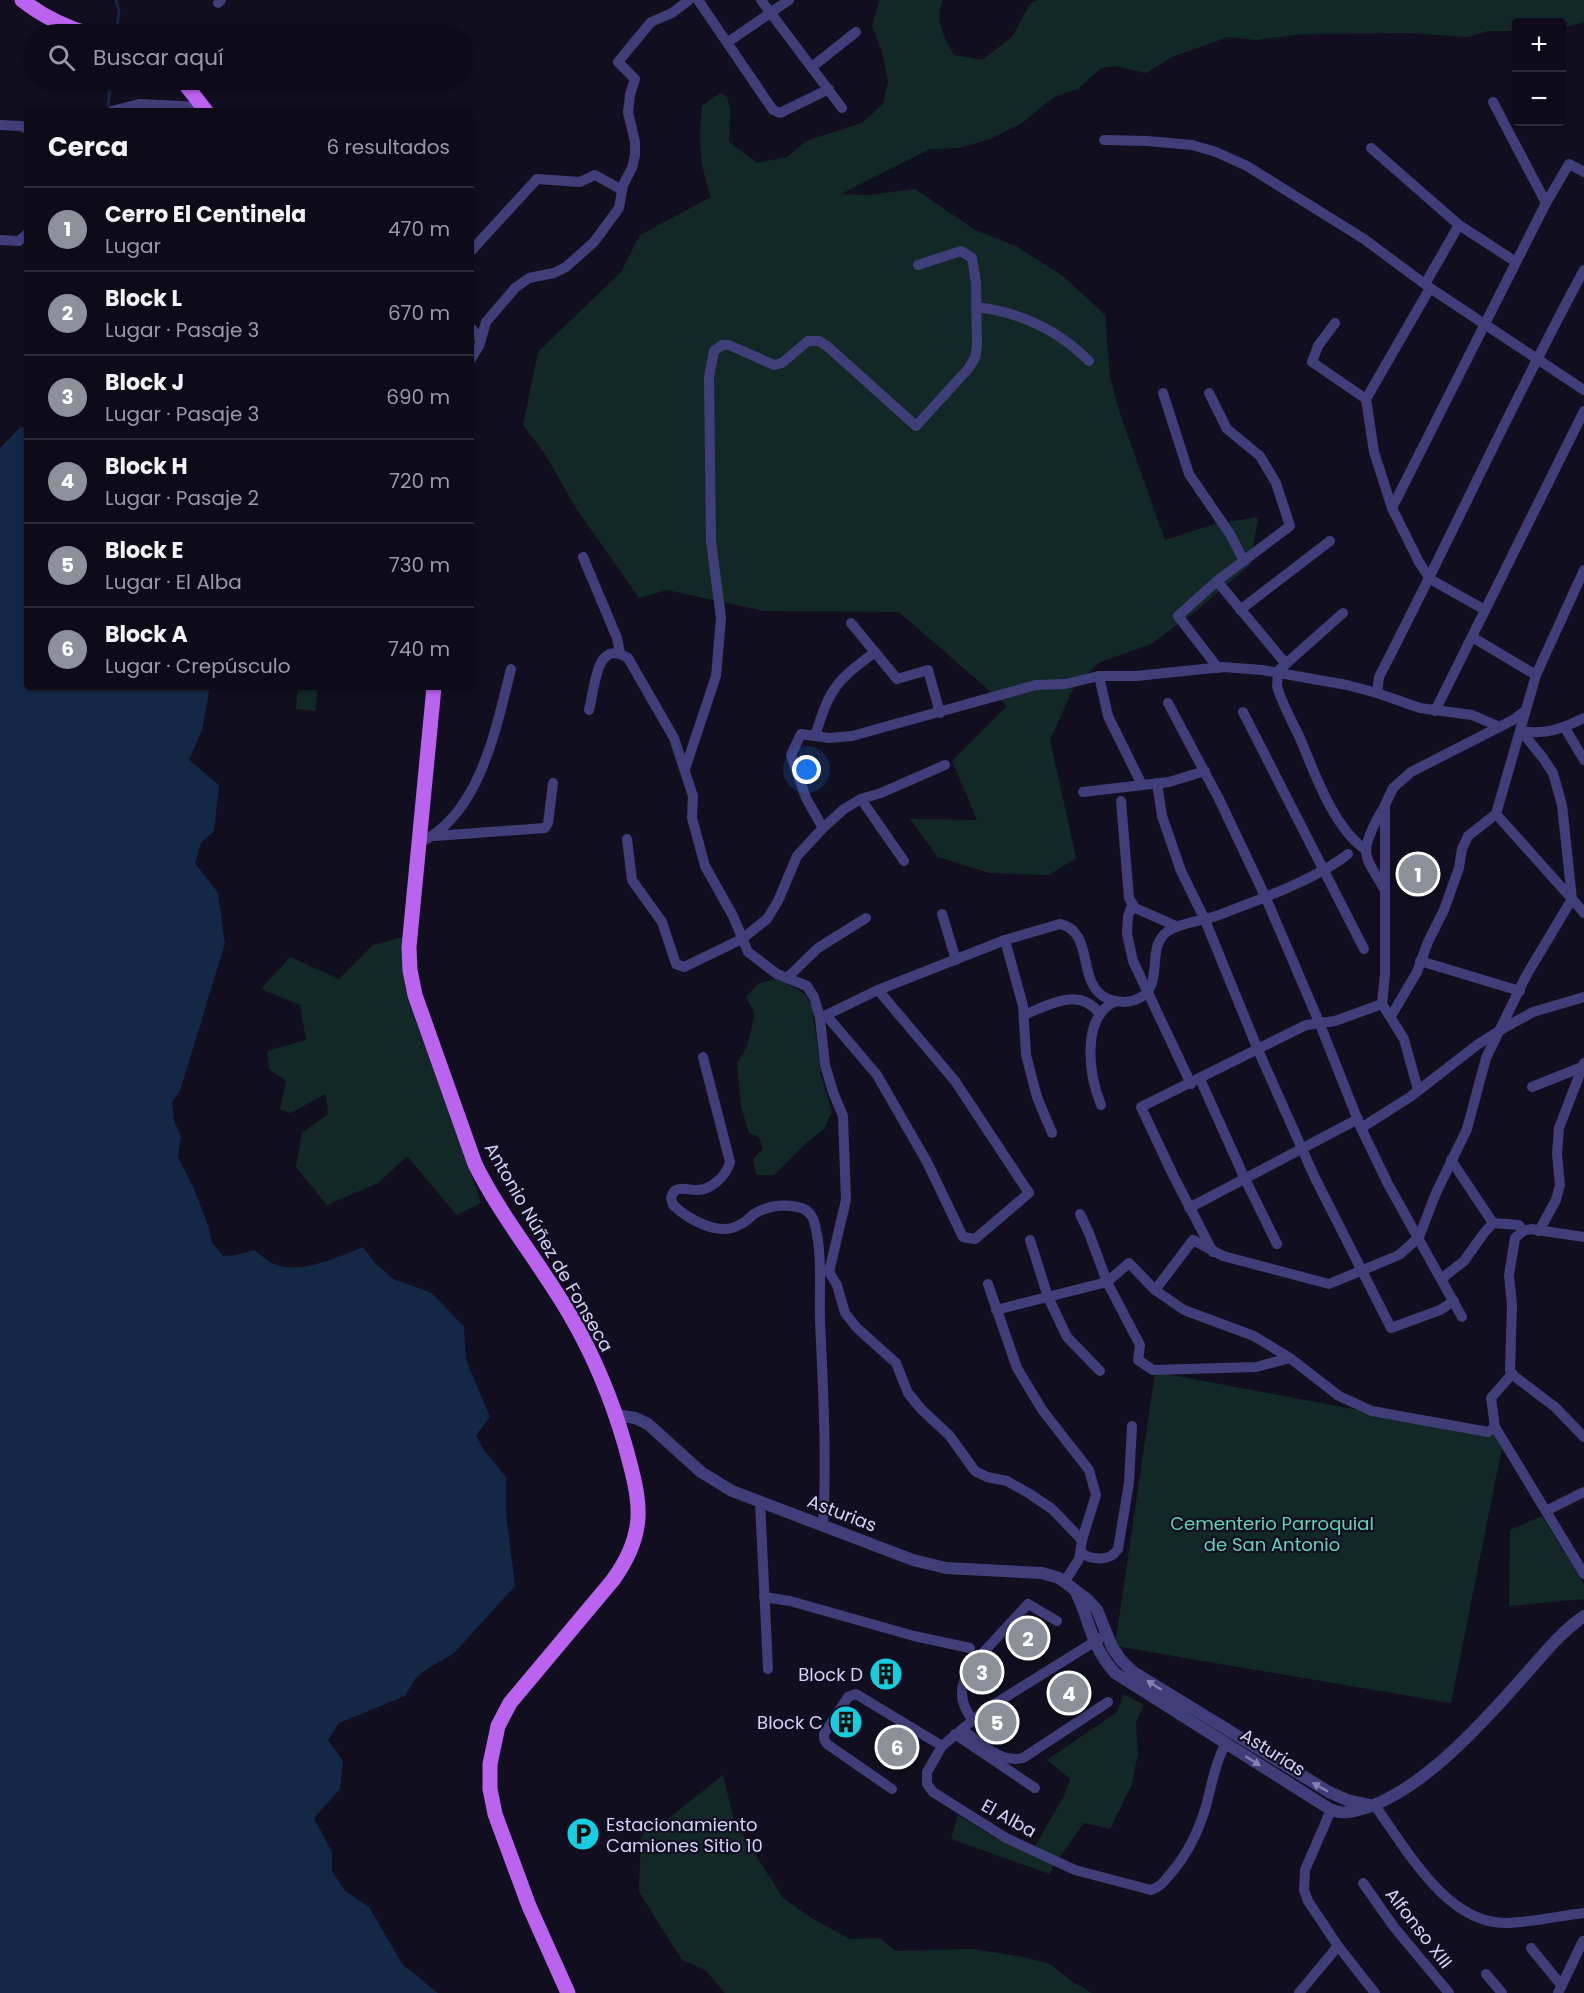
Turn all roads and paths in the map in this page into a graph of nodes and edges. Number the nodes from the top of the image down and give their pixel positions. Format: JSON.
{"nodes":[{"id":1,"x":22,"y":0,"type":"edge"},
{"id":2,"x":688,"y":0,"type":"edge"},
{"id":3,"x":698,"y":0,"type":"edge"},
{"id":4,"x":761,"y":0,"type":"edge"},
{"id":5,"x":789,"y":0,"type":"edge"},
{"id":6,"x":769,"y":14,"type":"junction"},
{"id":7,"x":60,"y":24,"type":"edge"},
{"id":8,"x":856,"y":32,"type":"dead end"},
{"id":9,"x":728,"y":42,"type":"junction"},
{"id":10,"x":812,"y":67,"type":"junction"},
{"id":11,"x":829,"y":89,"type":"junction"},
{"id":12,"x":190,"y":90,"type":"edge"},
{"id":13,"x":1493,"y":102,"type":"dead end"},
{"id":14,"x":126,"y":108,"type":"edge"},
{"id":15,"x":188,"y":108,"type":"edge"},
{"id":16,"x":203,"y":108,"type":"edge"},
{"id":17,"x":842,"y":108,"type":"dead end"},
{"id":18,"x":0,"y":125,"type":"edge"},
{"id":19,"x":24,"y":128,"type":"edge"},
{"id":20,"x":1104,"y":140,"type":"dead end"},
{"id":21,"x":1371,"y":148,"type":"dead end"},
{"id":22,"x":1584,"y":172,"type":"edge"},
{"id":23,"x":622,"y":190,"type":"junction"},
{"id":24,"x":1546,"y":203,"type":"junction"},
{"id":25,"x":1459,"y":225,"type":"junction"},
{"id":26,"x":24,"y":237,"type":"edge"},
{"id":27,"x":0,"y":240,"type":"edge"},
{"id":28,"x":474,"y":248,"type":"edge"},
{"id":29,"x":1516,"y":262,"type":"junction"},
{"id":30,"x":918,"y":265,"type":"dead end"},
{"id":31,"x":1584,"y":270,"type":"edge"},
{"id":32,"x":1427,"y":286,"type":"junction"},
{"id":33,"x":976,"y":307,"type":"junction"},
{"id":34,"x":1335,"y":323,"type":"dead end"},
{"id":35,"x":1484,"y":324,"type":"junction"},
{"id":36,"x":474,"y":332,"type":"edge"},
{"id":37,"x":481,"y":340,"type":"junction"},
{"id":38,"x":474,"y":356,"type":"edge"},
{"id":39,"x":1536,"y":358,"type":"junction"},
{"id":40,"x":1089,"y":361,"type":"dead end"},
{"id":41,"x":1584,"y":390,"type":"edge"},
{"id":42,"x":1163,"y":393,"type":"dead end"},
{"id":43,"x":1209,"y":393,"type":"dead end"},
{"id":44,"x":1366,"y":399,"type":"junction"},
{"id":45,"x":1584,"y":411,"type":"edge"},
{"id":46,"x":1392,"y":508,"type":"junction"},
{"id":47,"x":1330,"y":542,"type":"dead end"},
{"id":48,"x":583,"y":557,"type":"dead end"},
{"id":49,"x":1244,"y":561,"type":"junction"},
{"id":50,"x":1584,"y":570,"type":"edge"},
{"id":51,"x":1430,"y":579,"type":"junction"},
{"id":52,"x":1217,"y":581,"type":"junction"},
{"id":53,"x":1240,"y":610,"type":"junction"},
{"id":54,"x":1485,"y":610,"type":"junction"},
{"id":55,"x":1343,"y":613,"type":"dead end"},
{"id":56,"x":851,"y":623,"type":"dead end"},
{"id":57,"x":1472,"y":637,"type":"junction"},
{"id":58,"x":620,"y":652,"type":"junction"},
{"id":59,"x":875,"y":652,"type":"junction"},
{"id":60,"x":1286,"y":664,"type":"junction"},
{"id":61,"x":1218,"y":668,"type":"junction"},
{"id":62,"x":511,"y":669,"type":"dead end"},
{"id":63,"x":1278,"y":674,"type":"junction"},
{"id":64,"x":1536,"y":675,"type":"junction"},
{"id":65,"x":1099,"y":676,"type":"junction"},
{"id":66,"x":434,"y":690,"type":"edge"},
{"id":67,"x":1377,"y":693,"type":"junction"},
{"id":68,"x":1168,"y":703,"type":"dead end"},
{"id":69,"x":589,"y":710,"type":"dead end"},
{"id":70,"x":1435,"y":711,"type":"junction"},
{"id":71,"x":1525,"y":711,"type":"junction"},
{"id":72,"x":1243,"y":712,"type":"dead end"},
{"id":73,"x":940,"y":713,"type":"junction"},
{"id":74,"x":1584,"y":718,"type":"edge"},
{"id":75,"x":1500,"y":727,"type":"junction"},
{"id":76,"x":1565,"y":728,"type":"junction"},
{"id":77,"x":1521,"y":731,"type":"junction"},
{"id":78,"x":815,"y":736,"type":"junction"},
{"id":79,"x":1584,"y":760,"type":"edge"},
{"id":80,"x":945,"y":765,"type":"dead end"},
{"id":81,"x":685,"y":769,"type":"junction"},
{"id":82,"x":1205,"y":771,"type":"junction"},
{"id":83,"x":553,"y":783,"type":"dead end"},
{"id":84,"x":1157,"y":783,"type":"junction"},
{"id":85,"x":1142,"y":785,"type":"junction"},
{"id":86,"x":1083,"y":792,"type":"dead end"},
{"id":87,"x":861,"y":800,"type":"junction"},
{"id":88,"x":1121,"y":801,"type":"dead end"},
{"id":89,"x":1385,"y":806,"type":"junction"},
{"id":90,"x":1496,"y":814,"type":"junction"},
{"id":91,"x":823,"y":828,"type":"junction"},
{"id":92,"x":435,"y":836,"type":"junction"},
{"id":93,"x":627,"y":839,"type":"dead end"},
{"id":94,"x":419,"y":843,"type":"junction"},
{"id":95,"x":1366,"y":850,"type":"junction"},
{"id":96,"x":1348,"y":855,"type":"dead end"},
{"id":97,"x":904,"y":861,"type":"dead end"},
{"id":98,"x":1325,"y":871,"type":"junction"},
{"id":99,"x":1384,"y":888,"type":"junction"},
{"id":100,"x":1265,"y":896,"type":"junction"},
{"id":101,"x":1572,"y":899,"type":"junction"},
{"id":102,"x":1132,"y":905,"type":"junction"},
{"id":103,"x":1584,"y":913,"type":"edge"},
{"id":104,"x":942,"y":914,"type":"dead end"},
{"id":105,"x":866,"y":918,"type":"dead end"},
{"id":106,"x":1204,"y":920,"type":"junction"},
{"id":107,"x":1176,"y":926,"type":"junction"},
{"id":108,"x":742,"y":939,"type":"junction"},
{"id":109,"x":1005,"y":940,"type":"junction"},
{"id":110,"x":1364,"y":949,"type":"dead end"},
{"id":111,"x":956,"y":960,"type":"junction"},
{"id":112,"x":1420,"y":961,"type":"junction"},
{"id":113,"x":787,"y":978,"type":"junction"},
{"id":114,"x":878,"y":990,"type":"junction"},
{"id":115,"x":1520,"y":991,"type":"junction"},
{"id":116,"x":1148,"y":993,"type":"junction"},
{"id":117,"x":1584,"y":997,"type":"edge"},
{"id":118,"x":1116,"y":1001,"type":"junction"},
{"id":119,"x":1382,"y":1004,"type":"junction"},
{"id":120,"x":1100,"y":1014,"type":"junction"},
{"id":121,"x":1024,"y":1015,"type":"junction"},
{"id":122,"x":823,"y":1016,"type":"junction"},
{"id":123,"x":1391,"y":1016,"type":"junction"},
{"id":124,"x":1319,"y":1022,"type":"junction"},
{"id":125,"x":1500,"y":1030,"type":"junction"},
{"id":126,"x":1258,"y":1050,"type":"junction"},
{"id":127,"x":703,"y":1058,"type":"dead end"},
{"id":128,"x":1583,"y":1065,"type":"edge"},
{"id":129,"x":1196,"y":1081,"type":"junction"},
{"id":130,"x":1532,"y":1087,"type":"dead end"},
{"id":131,"x":1419,"y":1090,"type":"junction"},
{"id":132,"x":1101,"y":1105,"type":"dead end"},
{"id":133,"x":1360,"y":1123,"type":"junction"},
{"id":134,"x":1052,"y":1134,"type":"dead end"},
{"id":135,"x":1301,"y":1150,"type":"junction"},
{"id":136,"x":1451,"y":1160,"type":"junction"},
{"id":137,"x":1245,"y":1179,"type":"junction"},
{"id":138,"x":1189,"y":1208,"type":"junction"},
{"id":139,"x":1080,"y":1214,"type":"dead end"},
{"id":140,"x":1494,"y":1223,"type":"junction"},
{"id":141,"x":1523,"y":1231,"type":"junction"},
{"id":142,"x":1539,"y":1231,"type":"junction"},
{"id":143,"x":1419,"y":1237,"type":"junction"},
{"id":144,"x":1584,"y":1237,"type":"edge"},
{"id":145,"x":1030,"y":1240,"type":"dead end"},
{"id":146,"x":1277,"y":1244,"type":"dead end"},
{"id":147,"x":1214,"y":1252,"type":"junction"},
{"id":148,"x":1362,"y":1270,"type":"junction"},
{"id":149,"x":825,"y":1271,"type":"junction"},
{"id":150,"x":1441,"y":1279,"type":"junction"},
{"id":151,"x":1107,"y":1282,"type":"junction"},
{"id":152,"x":988,"y":1284,"type":"dead end"},
{"id":153,"x":1155,"y":1290,"type":"junction"},
{"id":154,"x":1048,"y":1297,"type":"junction"},
{"id":155,"x":1454,"y":1301,"type":"junction"},
{"id":156,"x":996,"y":1310,"type":"junction"},
{"id":157,"x":1462,"y":1317,"type":"dead end"},
{"id":158,"x":1290,"y":1358,"type":"junction"},
{"id":159,"x":1100,"y":1371,"type":"dead end"},
{"id":160,"x":1512,"y":1374,"type":"junction"},
{"id":161,"x":616,"y":1415,"type":"junction"},
{"id":162,"x":1132,"y":1425,"type":"dead end"},
{"id":163,"x":1495,"y":1427,"type":"junction"},
{"id":164,"x":1584,"y":1437,"type":"edge"},
{"id":165,"x":1584,"y":1492,"type":"edge"},
{"id":166,"x":760,"y":1502,"type":"junction"},
{"id":167,"x":1546,"y":1512,"type":"junction"},
{"id":168,"x":823,"y":1525,"type":"junction"},
{"id":169,"x":1082,"y":1540,"type":"junction"},
{"id":170,"x":1081,"y":1553,"type":"junction"},
{"id":171,"x":1584,"y":1574,"type":"edge"},
{"id":172,"x":1065,"y":1581,"type":"junction"},
{"id":173,"x":1075,"y":1591,"type":"junction"},
{"id":174,"x":764,"y":1597,"type":"junction"},
{"id":175,"x":1584,"y":1616,"type":"edge"},
{"id":176,"x":1057,"y":1621,"type":"dead end"},
{"id":177,"x":1107,"y":1634,"type":"junction"},
{"id":178,"x":1093,"y":1641,"type":"junction"},
{"id":179,"x":970,"y":1648,"type":"dead end"},
{"id":180,"x":768,"y":1669,"type":"dead end"},
{"id":181,"x":1108,"y":1702,"type":"dead end"},
{"id":182,"x":972,"y":1720,"type":"junction"},
{"id":183,"x":958,"y":1732,"type":"junction"},
{"id":184,"x":1226,"y":1743,"type":"junction"},
{"id":185,"x":942,"y":1746,"type":"junction"},
{"id":186,"x":1035,"y":1788,"type":"dead end"},
{"id":187,"x":892,"y":1789,"type":"dead end"},
{"id":188,"x":1375,"y":1806,"type":"junction"},
{"id":189,"x":1331,"y":1810,"type":"junction"},
{"id":190,"x":1363,"y":1884,"type":"dead end"},
{"id":191,"x":523,"y":1886,"type":"junction"},
{"id":192,"x":1584,"y":1913,"type":"edge"},
{"id":193,"x":1583,"y":1941,"type":"edge"},
{"id":194,"x":1338,"y":1946,"type":"junction"},
{"id":195,"x":1531,"y":1948,"type":"dead end"},
{"id":196,"x":1486,"y":1974,"type":"dead end"},
{"id":197,"x":1560,"y":1990,"type":"edge"},
{"id":198,"x":1447,"y":1992,"type":"edge"},
{"id":199,"x":568,"y":1993,"type":"edge"},
{"id":200,"x":575,"y":1993,"type":"edge"},
{"id":201,"x":1299,"y":1993,"type":"edge"},
{"id":202,"x":1375,"y":1993,"type":"edge"},
{"id":203,"x":1502,"y":1993,"type":"edge"}],
"edges":[{"from":1,"to":7,"type":"main road"},
{"from":2,"to":23,"type":"street"},
{"from":3,"to":9,"type":"street"},
{"from":4,"to":6,"type":"street"},
{"from":5,"to":6,"type":"street"},
{"from":6,"to":9,"type":"street"},
{"from":6,"to":10,"type":"street"},
{"from":8,"to":10,"type":"street"},
{"from":9,"to":11,"type":"street"},
{"from":10,"to":11,"type":"street"},
{"from":11,"to":17,"type":"street"},
{"from":12,"to":16,"type":"main road"},
{"from":13,"to":24,"type":"street"},
{"from":14,"to":15,"type":"street"},
{"from":18,"to":19,"type":"street"},
{"from":20,"to":32,"type":"street"},
{"from":21,"to":25,"type":"street"},
{"from":22,"to":24,"type":"street"},
{"from":23,"to":28,"type":"street"},
{"from":23,"to":37,"type":"street"},
{"from":24,"to":29,"type":"street"},
{"from":25,"to":29,"type":"street"},
{"from":25,"to":32,"type":"street"},
{"from":26,"to":27,"type":"street"},
{"from":29,"to":35,"type":"street"},
{"from":30,"to":33,"type":"street"},
{"from":31,"to":39,"type":"street"},
{"from":32,"to":35,"type":"street"},
{"from":32,"to":44,"type":"street"},
{"from":33,"to":40,"type":"street"},
{"from":33,"to":81,"type":"street"},
{"from":34,"to":44,"type":"street"},
{"from":35,"to":39,"type":"street"},
{"from":35,"to":46,"type":"street"},
{"from":36,"to":37,"type":"street"},
{"from":37,"to":38,"type":"street"},
{"from":39,"to":41,"type":"street"},
{"from":39,"to":51,"type":"street"},
{"from":42,"to":49,"type":"street"},
{"from":43,"to":49,"type":"street"},
{"from":44,"to":46,"type":"street"},
{"from":45,"to":54,"type":"street"},
{"from":46,"to":51,"type":"street"},
{"from":47,"to":53,"type":"street"},
{"from":48,"to":58,"type":"street"},
{"from":49,"to":52,"type":"street"},
{"from":50,"to":64,"type":"street"},
{"from":51,"to":54,"type":"street"},
{"from":51,"to":67,"type":"street"},
{"from":52,"to":53,"type":"street"},
{"from":52,"to":61,"type":"street"},
{"from":53,"to":60,"type":"street"},
{"from":54,"to":57,"type":"street"},
{"from":55,"to":60,"type":"street"},
{"from":56,"to":59,"type":"street"},
{"from":57,"to":64,"type":"street"},
{"from":57,"to":70,"type":"street"},
{"from":58,"to":69,"type":"street"},
{"from":58,"to":81,"type":"street"},
{"from":59,"to":73,"type":"street"},
{"from":59,"to":78,"type":"street"},
{"from":60,"to":63,"type":"street"},
{"from":61,"to":63,"type":"street"},
{"from":61,"to":65,"type":"street"},
{"from":62,"to":92,"type":"street"},
{"from":63,"to":67,"type":"street"},
{"from":63,"to":95,"type":"street"},
{"from":64,"to":71,"type":"street"},
{"from":65,"to":73,"type":"street"},
{"from":65,"to":85,"type":"street"},
{"from":66,"to":94,"type":"main road","name":"Antonio Núñez de Fonseca"},
{"from":67,"to":70,"type":"street"},
{"from":68,"to":82,"type":"street"},
{"from":70,"to":75,"type":"street"},
{"from":71,"to":75,"type":"street"},
{"from":71,"to":77,"type":"street"},
{"from":72,"to":98,"type":"street"},
{"from":73,"to":78,"type":"street"},
{"from":74,"to":76,"type":"street"},
{"from":75,"to":89,"type":"street"},
{"from":76,"to":77,"type":"street"},
{"from":76,"to":79,"type":"street"},
{"from":77,"to":90,"type":"street"},
{"from":77,"to":101,"type":"street"},
{"from":78,"to":91,"type":"street"},
{"from":80,"to":87,"type":"street"},
{"from":81,"to":108,"type":"street"},
{"from":82,"to":84,"type":"street"},
{"from":82,"to":100,"type":"street"},
{"from":83,"to":92,"type":"street"},
{"from":84,"to":85,"type":"street"},
{"from":84,"to":106,"type":"street"},
{"from":85,"to":86,"type":"street"},
{"from":87,"to":91,"type":"street"},
{"from":87,"to":97,"type":"street"},
{"from":88,"to":102,"type":"street"},
{"from":89,"to":95,"type":"street"},
{"from":89,"to":99,"type":"street"},
{"from":90,"to":101,"type":"street"},
{"from":90,"to":112,"type":"street"},
{"from":91,"to":108,"type":"street"},
{"from":92,"to":94,"type":"street"},
{"from":93,"to":108,"type":"street"},
{"from":94,"to":161,"type":"main road","name":"Antonio Núñez de Fonseca"},
{"from":95,"to":99,"type":"street"},
{"from":96,"to":98,"type":"street"},
{"from":98,"to":100,"type":"street"},
{"from":98,"to":110,"type":"street"},
{"from":99,"to":119,"type":"street"},
{"from":100,"to":106,"type":"street"},
{"from":100,"to":124,"type":"street"},
{"from":101,"to":103,"type":"street"},
{"from":101,"to":115,"type":"street"},
{"from":102,"to":107,"type":"street"},
{"from":102,"to":116,"type":"street"},
{"from":104,"to":111,"type":"street"},
{"from":105,"to":113,"type":"street"},
{"from":106,"to":107,"type":"street"},
{"from":106,"to":126,"type":"street"},
{"from":107,"to":116,"type":"street"},
{"from":108,"to":113,"type":"street"},
{"from":109,"to":111,"type":"street"},
{"from":109,"to":118,"type":"street"},
{"from":109,"to":121,"type":"street"},
{"from":111,"to":114,"type":"street"},
{"from":112,"to":115,"type":"street"},
{"from":112,"to":123,"type":"street"},
{"from":113,"to":122,"type":"street"},
{"from":114,"to":122,"type":"street"},
{"from":114,"to":122,"type":"street"},
{"from":115,"to":125,"type":"street"},
{"from":116,"to":118,"type":"street"},
{"from":116,"to":129,"type":"street"},
{"from":117,"to":125,"type":"street"},
{"from":118,"to":120,"type":"street"},
{"from":119,"to":123,"type":"street"},
{"from":119,"to":124,"type":"street"},
{"from":120,"to":121,"type":"street"},
{"from":120,"to":132,"type":"street"},
{"from":121,"to":134,"type":"street"},
{"from":122,"to":149,"type":"street"},
{"from":123,"to":131,"type":"street"},
{"from":124,"to":126,"type":"street"},
{"from":124,"to":133,"type":"street"},
{"from":125,"to":131,"type":"street"},
{"from":125,"to":136,"type":"street"},
{"from":126,"to":129,"type":"street"},
{"from":126,"to":135,"type":"street"},
{"from":127,"to":149,"type":"street"},
{"from":128,"to":130,"type":"street"},
{"from":128,"to":142,"type":"street"},
{"from":129,"to":137,"type":"street"},
{"from":129,"to":138,"type":"street"},
{"from":131,"to":133,"type":"street"},
{"from":133,"to":135,"type":"street"},
{"from":133,"to":143,"type":"street"},
{"from":135,"to":137,"type":"street"},
{"from":135,"to":148,"type":"street"},
{"from":136,"to":140,"type":"street"},
{"from":136,"to":143,"type":"street"},
{"from":137,"to":138,"type":"street"},
{"from":137,"to":146,"type":"street"},
{"from":138,"to":147,"type":"street"},
{"from":139,"to":151,"type":"street"},
{"from":140,"to":141,"type":"street"},
{"from":140,"to":150,"type":"street"},
{"from":141,"to":142,"type":"street"},
{"from":141,"to":160,"type":"street"},
{"from":142,"to":144,"type":"street"},
{"from":143,"to":148,"type":"street"},
{"from":143,"to":150,"type":"street"},
{"from":145,"to":154,"type":"street"},
{"from":147,"to":148,"type":"street"},
{"from":147,"to":153,"type":"street"},
{"from":148,"to":155,"type":"street"},
{"from":149,"to":168,"type":"street"},
{"from":149,"to":169,"type":"street"},
{"from":150,"to":155,"type":"street"},
{"from":151,"to":153,"type":"street"},
{"from":151,"to":154,"type":"street"},
{"from":151,"to":158,"type":"street"},
{"from":152,"to":156,"type":"street"},
{"from":153,"to":158,"type":"street"},
{"from":154,"to":156,"type":"street"},
{"from":154,"to":159,"type":"street"},
{"from":155,"to":157,"type":"street"},
{"from":156,"to":169,"type":"street"},
{"from":158,"to":163,"type":"street"},
{"from":160,"to":163,"type":"street"},
{"from":160,"to":164,"type":"street"},
{"from":161,"to":166,"type":"street","name":"Asturias"},
{"from":161,"to":191,"type":"main road","name":"Antonio Núñez de Fonseca"},
{"from":162,"to":170,"type":"street"},
{"from":163,"to":167,"type":"street"},
{"from":165,"to":167,"type":"street"},
{"from":166,"to":168,"type":"street","name":"Asturias"},
{"from":166,"to":174,"type":"street"},
{"from":167,"to":171,"type":"street"},
{"from":168,"to":172,"type":"street","name":"Asturias"},
{"from":169,"to":170,"type":"street"},
{"from":170,"to":172,"type":"street"},
{"from":172,"to":173,"type":"street","name":"Asturias"},
{"from":173,"to":177,"type":"street","name":"Asturias"},
{"from":173,"to":178,"type":"street","name":"Asturias"},
{"from":174,"to":179,"type":"street"},
{"from":174,"to":180,"type":"street"},
{"from":175,"to":188,"type":"street"},
{"from":176,"to":182,"type":"street"},
{"from":177,"to":178,"type":"street","name":"El Alba"},
{"from":188,"to":177,"type":"street","name":"Asturias","one_way":true},
{"from":178,"to":182,"type":"street","name":"El Alba"},
{"from":178,"to":184,"type":"street","name":"Asturias"},
{"from":181,"to":183,"type":"street"},
{"from":182,"to":183,"type":"street","name":"El Alba"},
{"from":183,"to":185,"type":"street","name":"El Alba"},
{"from":183,"to":186,"type":"street"},
{"from":184,"to":185,"type":"street","name":"El Alba"},
{"from":184,"to":189,"type":"street","name":"Asturias","one_way":true},
{"from":185,"to":187,"type":"street"},
{"from":188,"to":189,"type":"street"},
{"from":188,"to":192,"type":"street"},
{"from":189,"to":194,"type":"street"},
{"from":190,"to":198,"type":"street","name":"Alfonso XIII"},
{"from":191,"to":199,"type":"main road","name":"Antonio Núñez de Fonseca"},
{"from":191,"to":200,"type":"main road","name":"Antonio Núñez de Fonseca"},
{"from":193,"to":197,"type":"street"},
{"from":194,"to":201,"type":"street"},
{"from":194,"to":202,"type":"street"},
{"from":195,"to":197,"type":"street"},
{"from":196,"to":203,"type":"street"}]}
